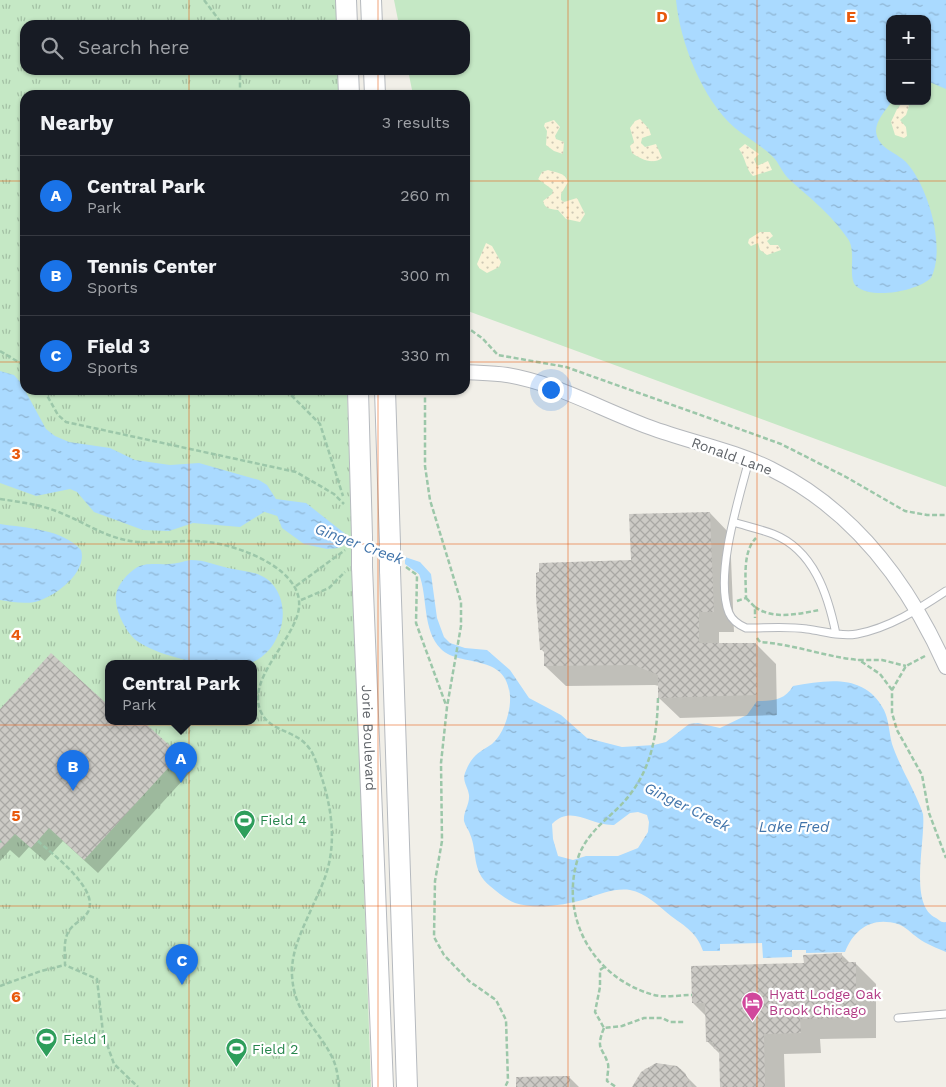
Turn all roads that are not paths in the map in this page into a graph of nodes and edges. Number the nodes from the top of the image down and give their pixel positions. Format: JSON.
{"nodes":[{"id":1,"x":346,"y":0,"type":"edge"},
{"id":2,"x":371,"y":0,"type":"edge"},
{"id":3,"x":347,"y":20,"type":"edge"},
{"id":4,"x":372,"y":20,"type":"edge"},
{"id":5,"x":348,"y":75,"type":"edge"},
{"id":6,"x":374,"y":75,"type":"edge"},
{"id":7,"x":349,"y":90,"type":"edge"},
{"id":8,"x":375,"y":90,"type":"edge"},
{"id":9,"x":470,"y":372,"type":"edge"},
{"id":10,"x":358,"y":395,"type":"edge"},
{"id":11,"x":385,"y":395,"type":"edge"},
{"id":12,"x":749,"y":460,"type":"junction"},
{"id":13,"x":733,"y":522,"type":"junction"},
{"id":14,"x":946,"y":591,"type":"edge"},
{"id":15,"x":917,"y":610,"type":"junction"},
{"id":16,"x":836,"y":634,"type":"junction"},
{"id":17,"x":946,"y":667,"type":"edge"},
{"id":18,"x":946,"y":1014,"type":"edge"},
{"id":19,"x":898,"y":1018,"type":"dead end"},
{"id":20,"x":383,"y":1087,"type":"edge"},
{"id":21,"x":408,"y":1087,"type":"edge"}],
"edges":[{"from":1,"to":3,"type":"main road"},
{"from":2,"to":4,"type":"main road"},
{"from":5,"to":7,"type":"main road"},
{"from":6,"to":8,"type":"main road"},
{"from":9,"to":12,"type":"street","name":"Ronald Lane"},
{"from":10,"to":20,"type":"main road","name":"Jorie Boulevard","bridge":true},
{"from":11,"to":21,"type":"main road","name":"Jorie Boulevard","bridge":true},
{"from":12,"to":13,"type":"lane"},
{"from":12,"to":15,"type":"street","name":"Ronald Lane"},
{"from":13,"to":16,"type":"lane"},
{"from":13,"to":16,"type":"lane"},
{"from":14,"to":15,"type":"lane"},
{"from":15,"to":16,"type":"lane"},
{"from":15,"to":17,"type":"street","name":"Ronald Lane"},
{"from":18,"to":19,"type":"lane"}]}
